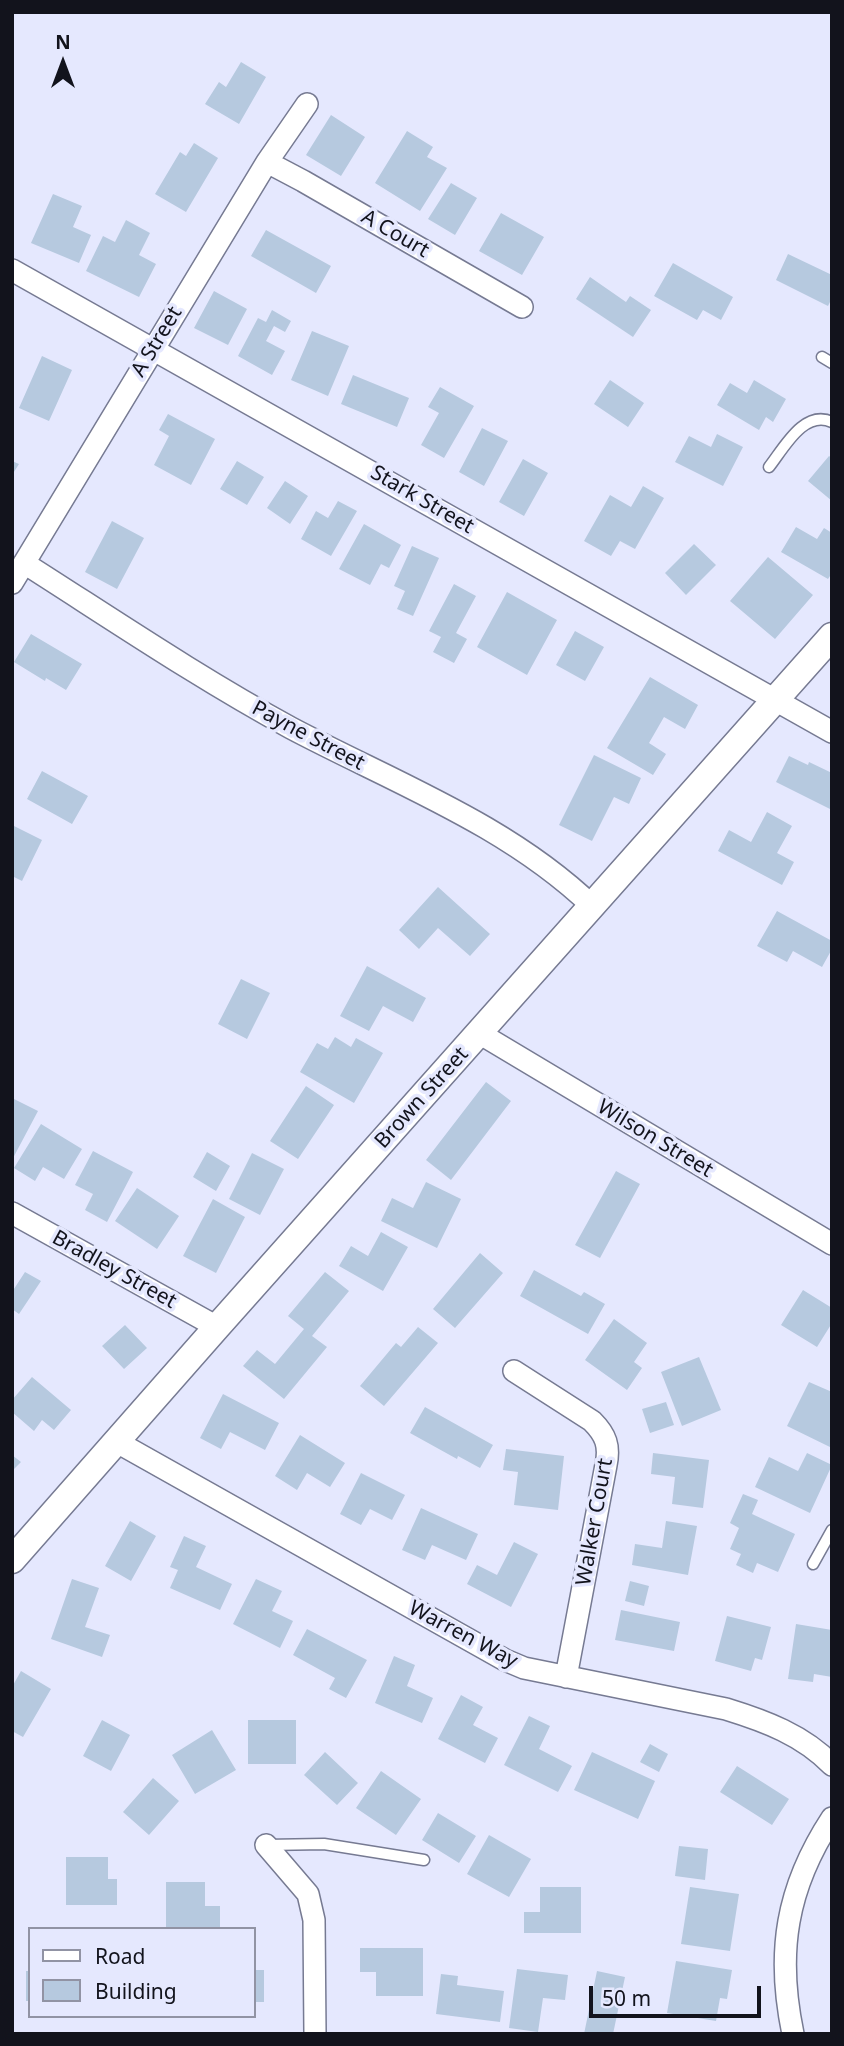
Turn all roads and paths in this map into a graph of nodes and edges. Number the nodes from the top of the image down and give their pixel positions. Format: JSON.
{"nodes":[{"id":1,"x":307,"y":104,"type":"dead end"},
{"id":2,"x":267,"y":162,"type":"junction"},
{"id":3,"x":12,"y":270,"type":"edge"},
{"id":4,"x":522,"y":307,"type":"dead end"},
{"id":5,"x":153,"y":348,"type":"junction"},
{"id":6,"x":832,"y":422,"type":"edge"},
{"id":7,"x":769,"y":467,"type":"dead end"},
{"id":8,"x":24,"y":564,"type":"junction"},
{"id":9,"x":12,"y":583,"type":"edge"},
{"id":10,"x":832,"y":636,"type":"edge"},
{"id":11,"x":775,"y":700,"type":"junction"},
{"id":12,"x":832,"y":732,"type":"edge"},
{"id":13,"x":592,"y":906,"type":"junction"},
{"id":14,"x":479,"y":1033,"type":"junction"},
{"id":15,"x":12,"y":1213,"type":"edge"},
{"id":16,"x":832,"y":1244,"type":"edge"},
{"id":17,"x":217,"y":1326,"type":"junction"},
{"id":18,"x":514,"y":1371,"type":"dead end"},
{"id":19,"x":117,"y":1442,"type":"junction"},
{"id":20,"x":832,"y":1530,"type":"edge"},
{"id":21,"x":12,"y":1560,"type":"edge"},
{"id":22,"x":813,"y":1564,"type":"dead end"},
{"id":23,"x":566,"y":1677,"type":"junction"},
{"id":24,"x":832,"y":1765,"type":"edge"},
{"id":25,"x":832,"y":1818,"type":"edge"},
{"id":26,"x":266,"y":1845,"type":"joint"},
{"id":27,"x":424,"y":1860,"type":"dead end"},
{"id":28,"x":315,"y":2034,"type":"edge"},
{"id":29,"x":793,"y":2034,"type":"edge"}],
"edges":[{"from":1,"to":2,"type":"street","name":"A Street"},
{"from":2,"to":4,"type":"street","name":"A Court"},
{"from":2,"to":5,"type":"street","name":"A Street"},
{"from":3,"to":5,"type":"street","name":"Stark Street"},
{"from":5,"to":8,"type":"street","name":"A Street"},
{"from":5,"to":11,"type":"street","name":"Stark Street"},
{"from":6,"to":7,"type":"lane"},
{"from":8,"to":9,"type":"street","name":"A Street"},
{"from":8,"to":13,"type":"street","name":"Payne Street"},
{"from":10,"to":11,"type":"street","name":"Brown Street"},
{"from":11,"to":12,"type":"street","name":"Stark Street"},
{"from":11,"to":13,"type":"street","name":"Brown Street"},
{"from":13,"to":14,"type":"street","name":"Brown Street"},
{"from":14,"to":16,"type":"street","name":"Wilson Street"},
{"from":14,"to":17,"type":"street","name":"Brown Street"},
{"from":15,"to":17,"type":"street","name":"Bradley Street"},
{"from":17,"to":19,"type":"street","name":"Brown Street"},
{"from":18,"to":23,"type":"street","name":"Walker Court"},
{"from":19,"to":21,"type":"street","name":"Brown Street"},
{"from":19,"to":23,"type":"street","name":"Warren Way"},
{"from":20,"to":22,"type":"lane"},
{"from":23,"to":24,"type":"street","name":"Warren Way"},
{"from":25,"to":29,"type":"street"},
{"from":26,"to":27,"type":"lane"},
{"from":26,"to":28,"type":"street"}]}
